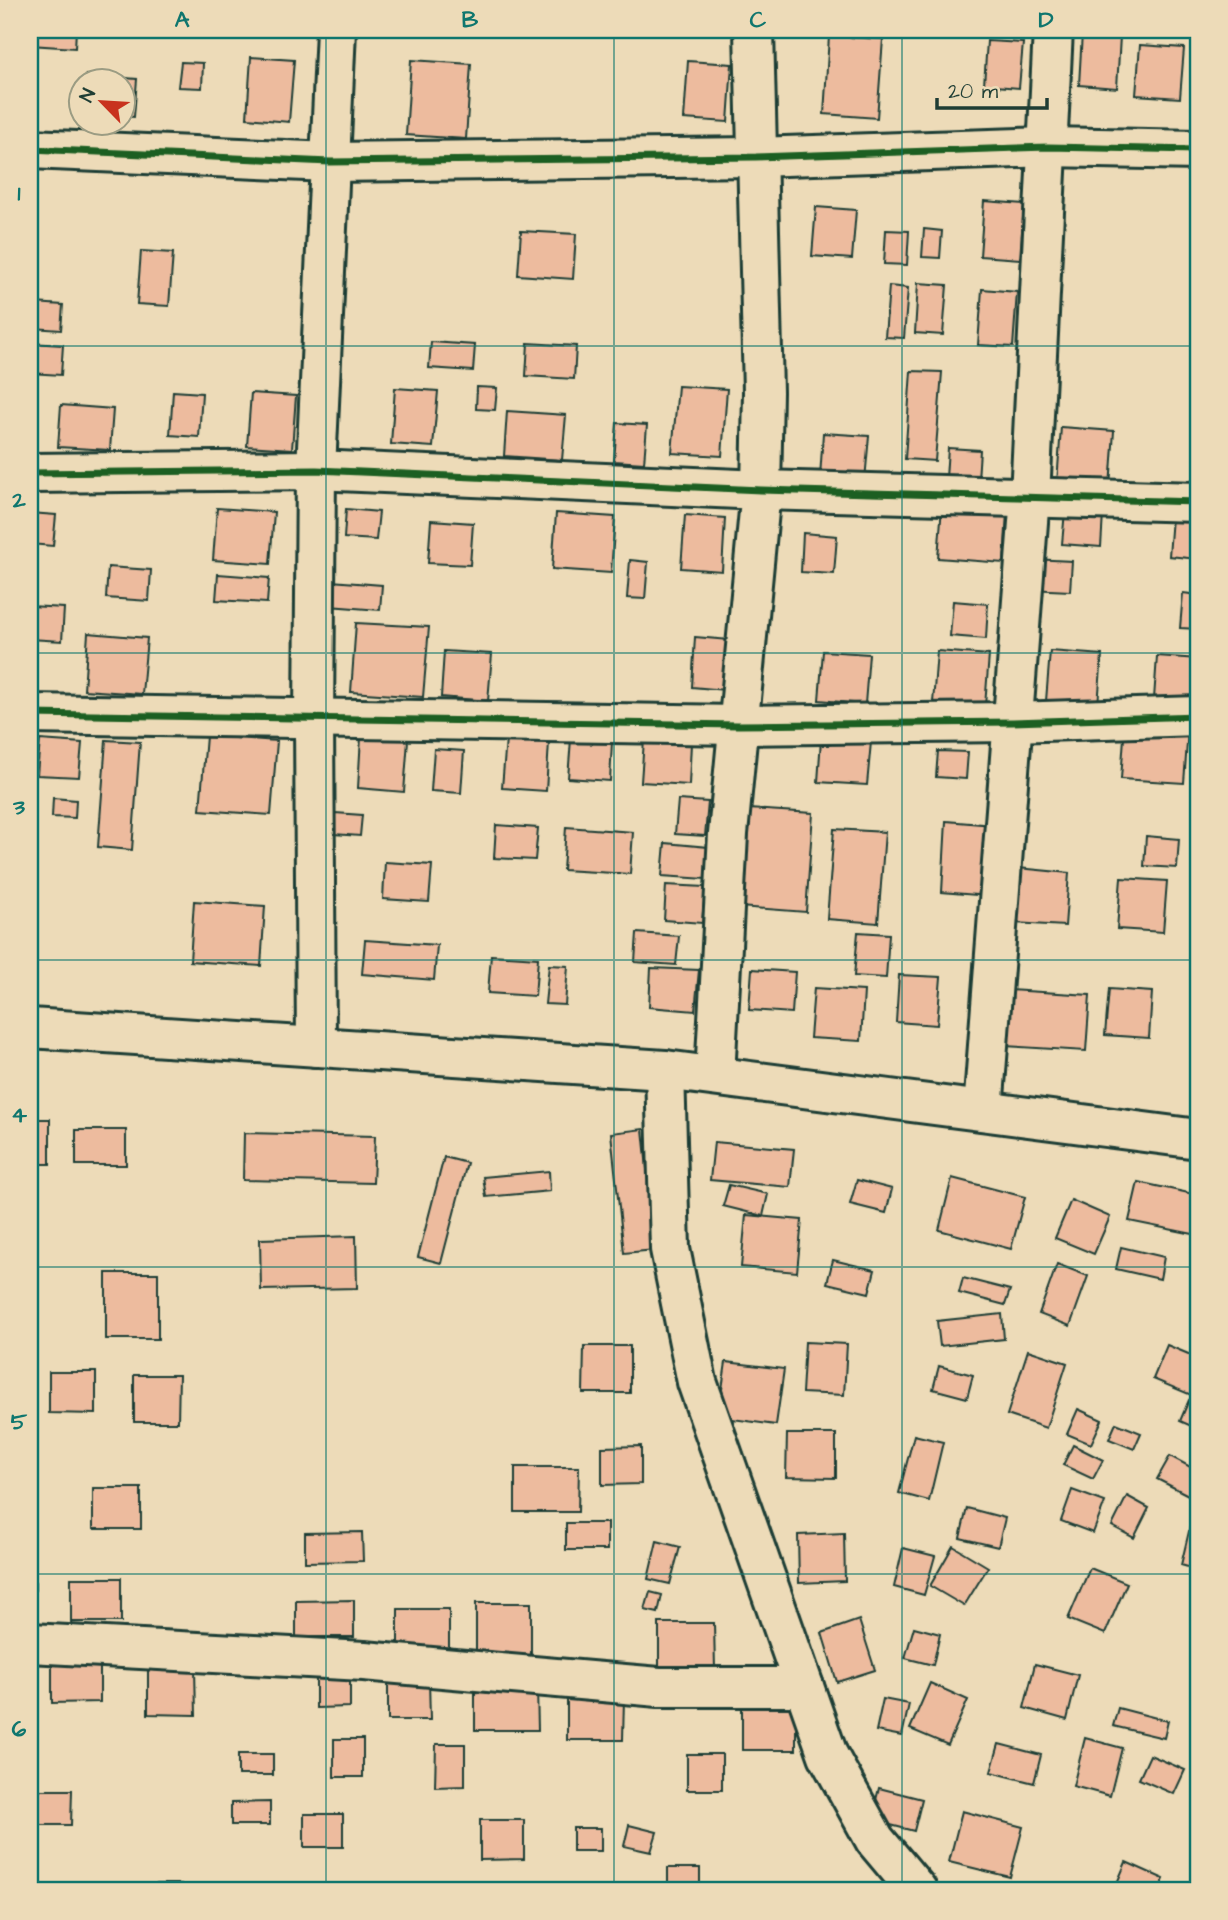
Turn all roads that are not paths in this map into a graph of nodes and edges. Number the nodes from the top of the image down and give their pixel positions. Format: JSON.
{"nodes":[{"id":1,"x":336,"y":30,"type":"edge"},
{"id":2,"x":754,"y":30,"type":"edge"},
{"id":3,"x":1053,"y":30,"type":"edge"},
{"id":4,"x":1048,"y":146,"type":"junction"},
{"id":5,"x":30,"y":149,"type":"edge"},
{"id":6,"x":1198,"y":150,"type":"edge"},
{"id":7,"x":756,"y":157,"type":"junction"},
{"id":8,"x":330,"y":162,"type":"junction"},
{"id":9,"x":316,"y":470,"type":"junction"},
{"id":10,"x":30,"y":472,"type":"edge"},
{"id":11,"x":761,"y":490,"type":"junction"},
{"id":12,"x":1030,"y":496,"type":"junction"},
{"id":13,"x":1198,"y":502,"type":"edge"},
{"id":14,"x":30,"y":713,"type":"edge"},
{"id":15,"x":1198,"y":716,"type":"edge"},
{"id":16,"x":314,"y":719,"type":"junction"},
{"id":17,"x":1013,"y":722,"type":"junction"},
{"id":18,"x":738,"y":725,"type":"junction"},
{"id":19,"x":30,"y":1028,"type":"edge"},
{"id":20,"x":316,"y":1047,"type":"junction"},
{"id":21,"x":664,"y":1070,"type":"junction"},
{"id":22,"x":715,"y":1076,"type":"junction"},
{"id":23,"x":983,"y":1111,"type":"junction"},
{"id":24,"x":1198,"y":1139,"type":"edge"},
{"id":25,"x":30,"y":1643,"type":"edge"},
{"id":26,"x":804,"y":1688,"type":"junction"},
{"id":27,"x":917,"y":1890,"type":"edge"}],
"edges":[{"from":1,"to":8,"type":"street"},
{"from":2,"to":7,"type":"street"},
{"from":3,"to":4,"type":"street"},
{"from":4,"to":6,"type":"street"},
{"from":4,"to":7,"type":"street"},
{"from":4,"to":12,"type":"street"},
{"from":5,"to":8,"type":"street"},
{"from":7,"to":8,"type":"street"},
{"from":7,"to":11,"type":"street"},
{"from":8,"to":9,"type":"street"},
{"from":9,"to":10,"type":"street"},
{"from":9,"to":11,"type":"street"},
{"from":9,"to":16,"type":"street"},
{"from":11,"to":12,"type":"street"},
{"from":11,"to":18,"type":"street"},
{"from":12,"to":13,"type":"street"},
{"from":12,"to":17,"type":"street"},
{"from":14,"to":16,"type":"street"},
{"from":15,"to":17,"type":"street"},
{"from":16,"to":18,"type":"street"},
{"from":16,"to":20,"type":"street"},
{"from":17,"to":18,"type":"street"},
{"from":17,"to":23,"type":"street"},
{"from":18,"to":22,"type":"street"},
{"from":19,"to":20,"type":"street"},
{"from":20,"to":21,"type":"street"},
{"from":21,"to":22,"type":"street"},
{"from":21,"to":26,"type":"street"},
{"from":22,"to":23,"type":"street"},
{"from":23,"to":24,"type":"street"},
{"from":25,"to":26,"type":"street"},
{"from":26,"to":27,"type":"street"}]}
